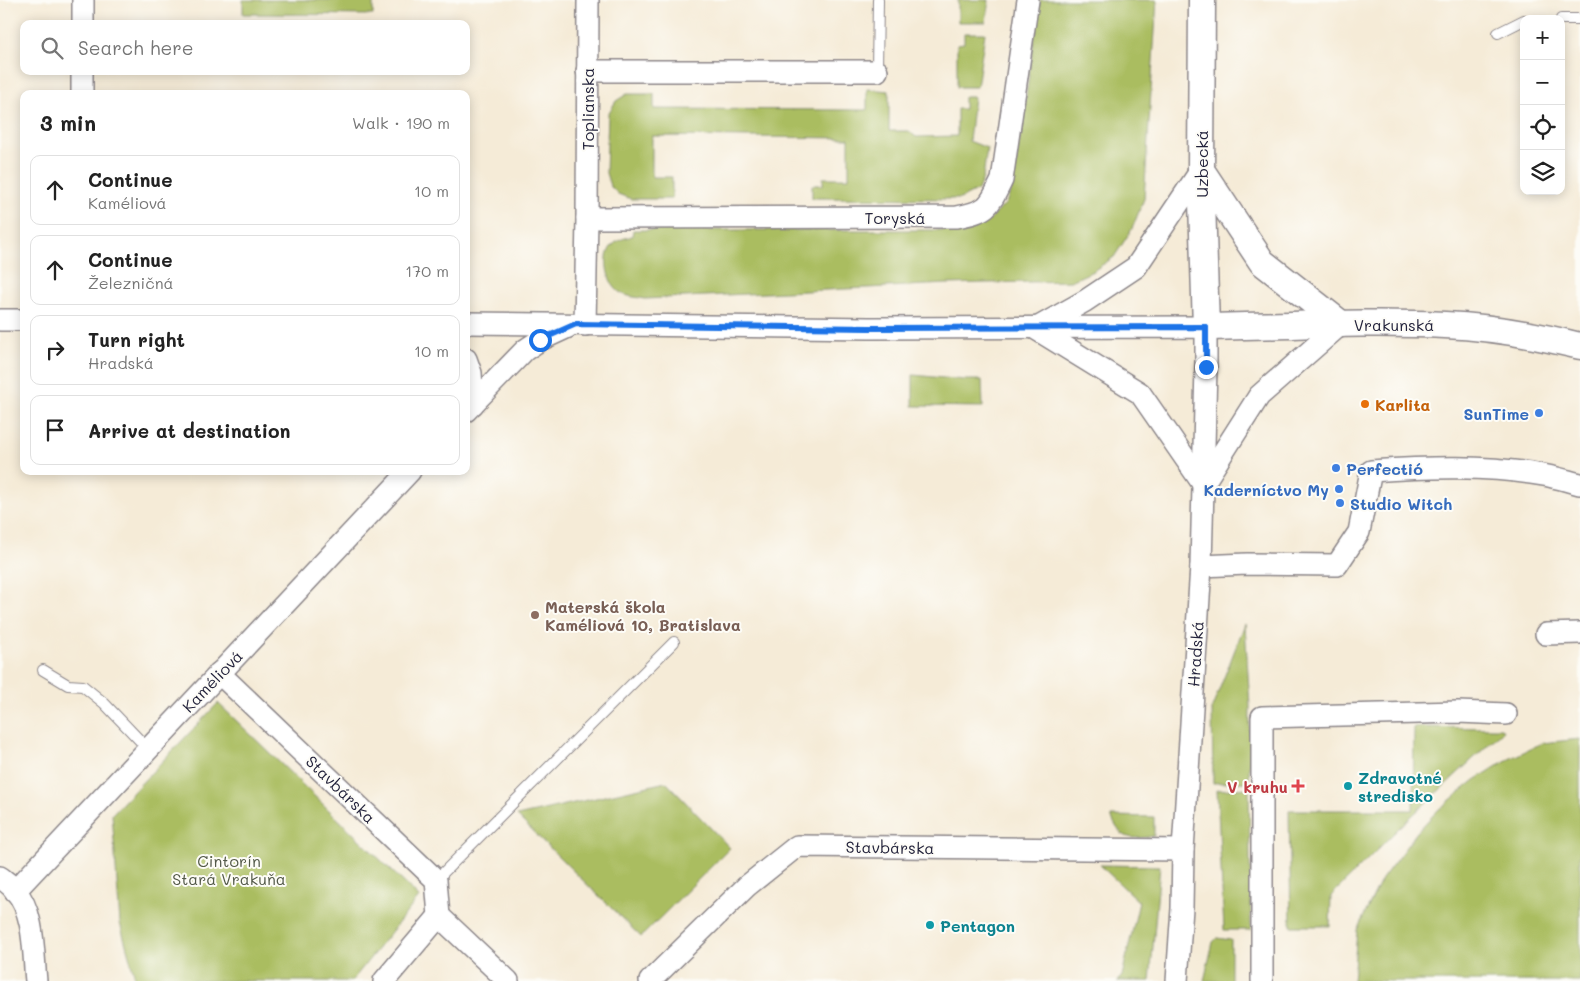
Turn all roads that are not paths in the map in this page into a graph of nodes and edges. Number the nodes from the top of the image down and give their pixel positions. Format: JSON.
{"nodes":[{"id":1,"x":83,"y":0,"type":"edge"},
{"id":2,"x":588,"y":0,"type":"edge"},
{"id":3,"x":878,"y":0,"type":"edge"},
{"id":4,"x":1028,"y":0,"type":"edge"},
{"id":5,"x":1202,"y":0,"type":"edge"},
{"id":6,"x":1565,"y":19,"type":"edge"},
{"id":7,"x":1580,"y":19,"type":"edge"},
{"id":8,"x":83,"y":20,"type":"edge"},
{"id":9,"x":1520,"y":22,"type":"edge"},
{"id":10,"x":1498,"y":33,"type":"dead end"},
{"id":11,"x":587,"y":71,"type":"junction"},
{"id":12,"x":877,"y":71,"type":"joint"},
{"id":13,"x":82,"y":75,"type":"edge"},
{"id":14,"x":82,"y":90,"type":"edge"},
{"id":15,"x":1201,"y":170,"type":"junction"},
{"id":16,"x":587,"y":218,"type":"junction"},
{"id":17,"x":0,"y":320,"type":"edge"},
{"id":18,"x":20,"y":320,"type":"edge"},
{"id":19,"x":470,"y":323,"type":"edge"},
{"id":20,"x":580,"y":324,"type":"junction"},
{"id":21,"x":1341,"y":324,"type":"junction"},
{"id":22,"x":1206,"y":327,"type":"junction"},
{"id":23,"x":1036,"y":329,"type":"junction"},
{"id":24,"x":1580,"y":346,"type":"edge"},
{"id":25,"x":470,"y":406,"type":"edge"},
{"id":26,"x":406,"y":475,"type":"edge"},
{"id":27,"x":1203,"y":484,"type":"junction"},
{"id":28,"x":1580,"y":484,"type":"edge"},
{"id":29,"x":1201,"y":566,"type":"junction"},
{"id":30,"x":1580,"y":633,"type":"edge"},
{"id":31,"x":1546,"y":634,"type":"dead end"},
{"id":32,"x":674,"y":642,"type":"dead end"},
{"id":33,"x":43,"y":670,"type":"dead end"},
{"id":34,"x":219,"y":673,"type":"junction"},
{"id":35,"x":1506,"y":714,"type":"dead end"},
{"id":36,"x":148,"y":749,"type":"junction"},
{"id":37,"x":1183,"y":850,"type":"junction"},
{"id":38,"x":436,"y":880,"type":"junction"},
{"id":39,"x":8,"y":884,"type":"edge"},
{"id":40,"x":439,"y":916,"type":"junction"},
{"id":41,"x":36,"y":981,"type":"edge"},
{"id":42,"x":384,"y":981,"type":"edge"},
{"id":43,"x":508,"y":981,"type":"edge"},
{"id":44,"x":650,"y":981,"type":"edge"},
{"id":45,"x":1177,"y":981,"type":"edge"},
{"id":46,"x":1262,"y":981,"type":"edge"}],
"edges":[{"from":1,"to":8,"type":"street"},
{"from":2,"to":11,"type":"street","name":"Toplianska"},
{"from":3,"to":12,"type":"lane"},
{"from":4,"to":16,"type":"street","name":"Toryská"},
{"from":5,"to":15,"type":"street","name":"Uzbecká"},
{"from":6,"to":7,"type":"lane"},
{"from":9,"to":10,"type":"lane"},
{"from":11,"to":12,"type":"street"},
{"from":11,"to":16,"type":"street","name":"Toplianska"},
{"from":13,"to":14,"type":"street"},
{"from":15,"to":21,"type":"street"},
{"from":15,"to":22,"type":"street","name":"Uzbecká"},
{"from":15,"to":23,"type":"street"},
{"from":16,"to":20,"type":"street","name":"Toplianska"},
{"from":17,"to":18,"type":"street"},
{"from":19,"to":20,"type":"street"},
{"from":20,"to":23,"type":"street"},
{"from":20,"to":25,"type":"street"},
{"from":21,"to":22,"type":"street","name":"Vrakunská"},
{"from":21,"to":24,"type":"street","name":"Vrakunská"},
{"from":21,"to":27,"type":"street"},
{"from":22,"to":23,"type":"street"},
{"from":22,"to":27,"type":"street","name":"Hradská"},
{"from":23,"to":27,"type":"street"},
{"from":26,"to":34,"type":"street","name":"Kaméliová"},
{"from":27,"to":29,"type":"street","name":"Hradská"},
{"from":28,"to":29,"type":"street"},
{"from":29,"to":37,"type":"street","name":"Hradská"},
{"from":30,"to":31,"type":"street"},
{"from":32,"to":38,"type":"lane"},
{"from":33,"to":36,"type":"lane"},
{"from":34,"to":36,"type":"street","name":"Kaméliová"},
{"from":34,"to":38,"type":"street","name":"Stavbárska"},
{"from":35,"to":46,"type":"street"},
{"from":36,"to":39,"type":"street","name":"Kaméliová"},
{"from":37,"to":44,"type":"street","name":"Stavbárska"},
{"from":37,"to":45,"type":"street","name":"Hradská"},
{"from":38,"to":40,"type":"street"},
{"from":39,"to":41,"type":"street"},
{"from":40,"to":42,"type":"street"},
{"from":40,"to":43,"type":"street"}]}
